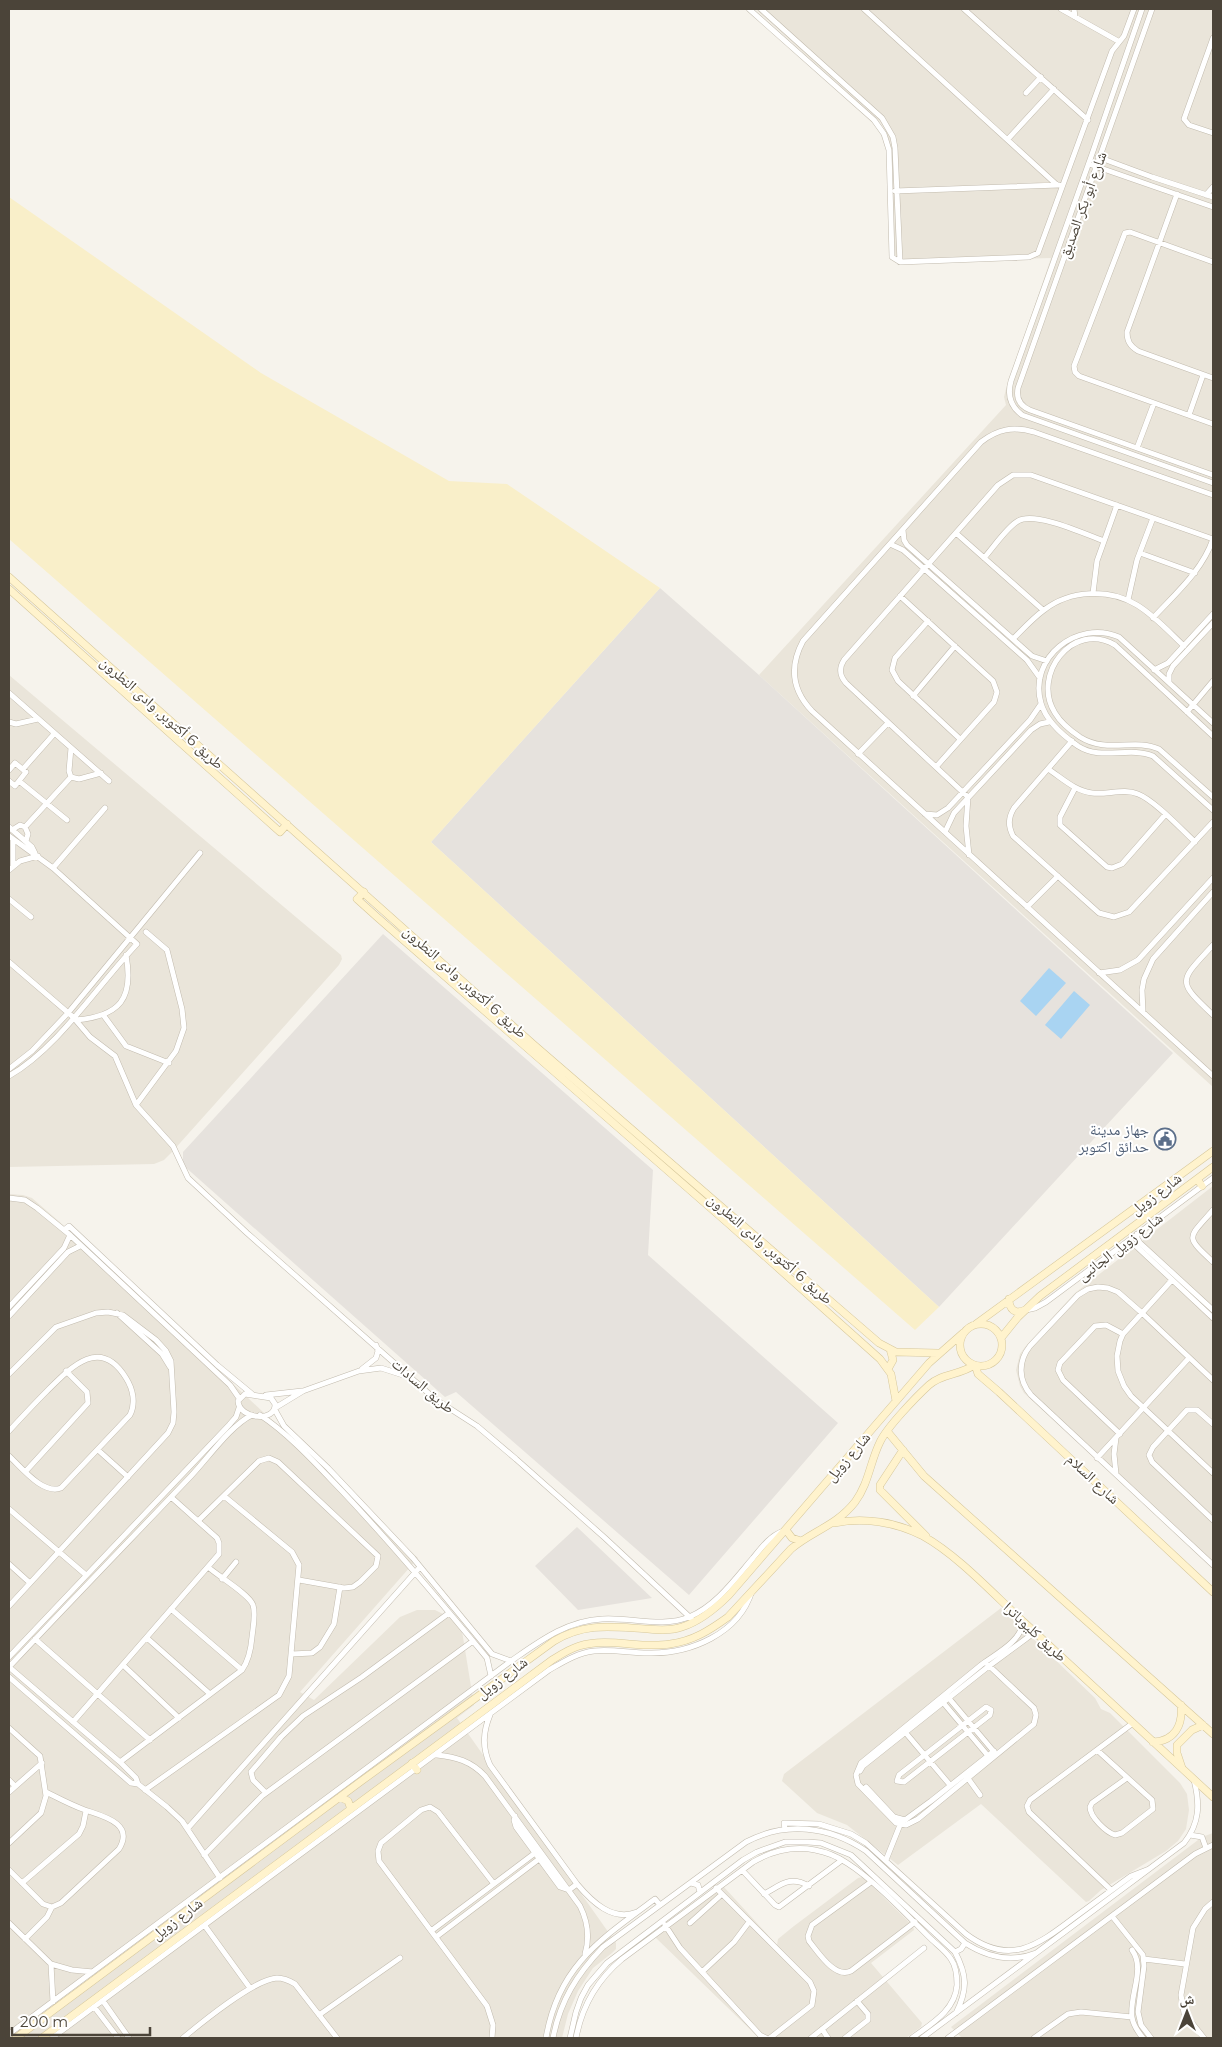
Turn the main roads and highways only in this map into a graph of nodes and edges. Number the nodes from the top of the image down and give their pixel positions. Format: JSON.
{"nodes":[{"id":1,"x":9,"y":577,"type":"edge"},
{"id":2,"x":9,"y":589,"type":"edge"},
{"id":3,"x":287,"y":824,"type":"junction"},
{"id":4,"x":364,"y":892,"type":"junction"},
{"id":5,"x":1213,"y":1151,"type":"edge"},
{"id":6,"x":1213,"y":1167,"type":"edge"},
{"id":7,"x":1197,"y":1179,"type":"junction"},
{"id":8,"x":1202,"y":1186,"type":"road end"},
{"id":9,"x":1009,"y":1299,"type":"junction"},
{"id":10,"x":1025,"y":1310,"type":"junction"},
{"id":11,"x":976,"y":1324,"type":"junction"},
{"id":12,"x":963,"y":1333,"type":"junction"},
{"id":13,"x":1001,"y":1338,"type":"junction"},
{"id":14,"x":890,"y":1349,"type":"junction"},
{"id":15,"x":938,"y":1353,"type":"junction"},
{"id":16,"x":974,"y":1365,"type":"junction"},
{"id":17,"x":888,"y":1368,"type":"junction"},
{"id":18,"x":918,"y":1376,"type":"junction"},
{"id":19,"x":929,"y":1385,"type":"junction"},
{"id":20,"x":896,"y":1401,"type":"junction"},
{"id":21,"x":887,"y":1430,"type":"junction"},
{"id":22,"x":903,"y":1450,"type":"junction"},
{"id":23,"x":831,"y":1524,"type":"junction"},
{"id":24,"x":786,"y":1530,"type":"junction"},
{"id":25,"x":928,"y":1539,"type":"junction"},
{"id":26,"x":801,"y":1541,"type":"junction"},
{"id":27,"x":774,"y":1543,"type":"junction"},
{"id":28,"x":786,"y":1553,"type":"junction"},
{"id":29,"x":1213,"y":1592,"type":"edge"},
{"id":30,"x":648,"y":1645,"type":"junction"},
{"id":31,"x":541,"y":1649,"type":"junction"},
{"id":32,"x":648,"y":1653,"type":"road end"},
{"id":33,"x":552,"y":1660,"type":"junction"},
{"id":34,"x":524,"y":1662,"type":"junction"},
{"id":35,"x":534,"y":1672,"type":"junction"},
{"id":36,"x":1182,"y":1705,"type":"junction"},
{"id":37,"x":1203,"y":1725,"type":"junction"},
{"id":38,"x":1213,"y":1734,"type":"edge"},
{"id":39,"x":1153,"y":1742,"type":"junction"},
{"id":40,"x":1183,"y":1769,"type":"junction"},
{"id":41,"x":360,"y":1782,"type":"junction"},
{"id":42,"x":372,"y":1793,"type":"junction"},
{"id":43,"x":340,"y":1797,"type":"junction"},
{"id":44,"x":1213,"y":1797,"type":"edge"},
{"id":45,"x":351,"y":1809,"type":"junction"},
{"id":46,"x":16,"y":2038,"type":"edge"},
{"id":47,"x":42,"y":2038,"type":"edge"}],
"edges":[{"from":1,"to":3,"type":"main road","name":"طريق 6 أكتوبر, وادى النطرون"},
{"from":2,"to":3,"type":"main road","name":"طريق 6 أكتوبر, وادى النطرون"},
{"from":3,"to":4,"type":"main road","name":"طريق 6 أكتوبر, وادى النطرون"},
{"from":4,"to":14,"type":"main road","name":"طريق 6 أكتوبر, وادى النطرون"},
{"from":4,"to":17,"type":"main road","name":"طريق 6 أكتوبر, وادى النطرون"},
{"from":5,"to":9,"type":"main road","name":"شارع زويل"},
{"from":6,"to":7,"type":"main road","name":"شارع زويل"},
{"from":7,"to":8,"type":"main road"},
{"from":7,"to":10,"type":"main road","name":"شارع زويل"},
{"from":9,"to":10,"type":"main road"},
{"from":9,"to":11,"type":"main road","name":"شارع زويل"},
{"from":10,"to":13,"type":"main road","name":"شارع زويل"},
{"from":11,"to":12,"type":"main road"},
{"from":11,"to":13,"type":"main road"},
{"from":12,"to":15,"type":"main road","name":"شارع زويل"},
{"from":12,"to":16,"type":"main road"},
{"from":13,"to":16,"type":"main road"},
{"from":14,"to":15,"type":"main road","name":"طريق 6 أكتوبر, وادى النطرون"},
{"from":14,"to":17,"type":"main road"},
{"from":15,"to":18,"type":"main road","name":"شارع زويل"},
{"from":16,"to":19,"type":"main road","name":"شارع زويل"},
{"from":16,"to":29,"type":"main road","name":"شارع السلام"},
{"from":17,"to":20,"type":"main road","name":"طريق 6 أكتوبر, وادى النطرون"},
{"from":18,"to":19,"type":"main road"},
{"from":18,"to":20,"type":"main road","name":"شارع زويل"},
{"from":19,"to":21,"type":"main road","name":"شارع زويل"},
{"from":20,"to":24,"type":"main road","name":"شارع زويل"},
{"from":21,"to":22,"type":"main road"},
{"from":21,"to":23,"type":"main road","name":"شارع زويل"},
{"from":22,"to":25,"type":"main road"},
{"from":22,"to":36,"type":"main road"},
{"from":23,"to":25,"type":"main road","name":"طريق كليوباترا"},
{"from":23,"to":26,"type":"main road","name":"شارع زويل"},
{"from":24,"to":26,"type":"main road"},
{"from":24,"to":27,"type":"main road","name":"شارع زويل"},
{"from":25,"to":39,"type":"main road","name":"طريق كليوباترا"},
{"from":26,"to":28,"type":"main road","name":"شارع زويل"},
{"from":27,"to":28,"type":"main road"},
{"from":27,"to":31,"type":"main road","name":"شارع زويل"},
{"from":28,"to":30,"type":"main road","name":"شارع زويل"},
{"from":30,"to":32,"type":"main road"},
{"from":30,"to":33,"type":"main road","name":"شارع زويل"},
{"from":31,"to":33,"type":"main road"},
{"from":31,"to":34,"type":"main road","name":"شارع زويل"},
{"from":33,"to":35,"type":"main road","name":"شارع زويل"},
{"from":34,"to":35,"type":"main road"},
{"from":34,"to":41,"type":"main road","name":"شارع زويل"},
{"from":35,"to":42,"type":"main road","name":"شارع زويل"},
{"from":36,"to":37,"type":"main road"},
{"from":36,"to":39,"type":"main road"},
{"from":37,"to":38,"type":"main road"},
{"from":37,"to":40,"type":"main road"},
{"from":39,"to":40,"type":"main road","name":"طريق كليوباترا"},
{"from":40,"to":44,"type":"main road","name":"طريق كليوباترا"},
{"from":41,"to":42,"type":"main road"},
{"from":41,"to":43,"type":"main road","name":"شارع زويل"},
{"from":42,"to":45,"type":"main road","name":"شارع زويل"},
{"from":43,"to":45,"type":"main road"},
{"from":43,"to":46,"type":"main road","name":"شارع زويل"},
{"from":45,"to":47,"type":"main road","name":"شارع زويل"}]}
